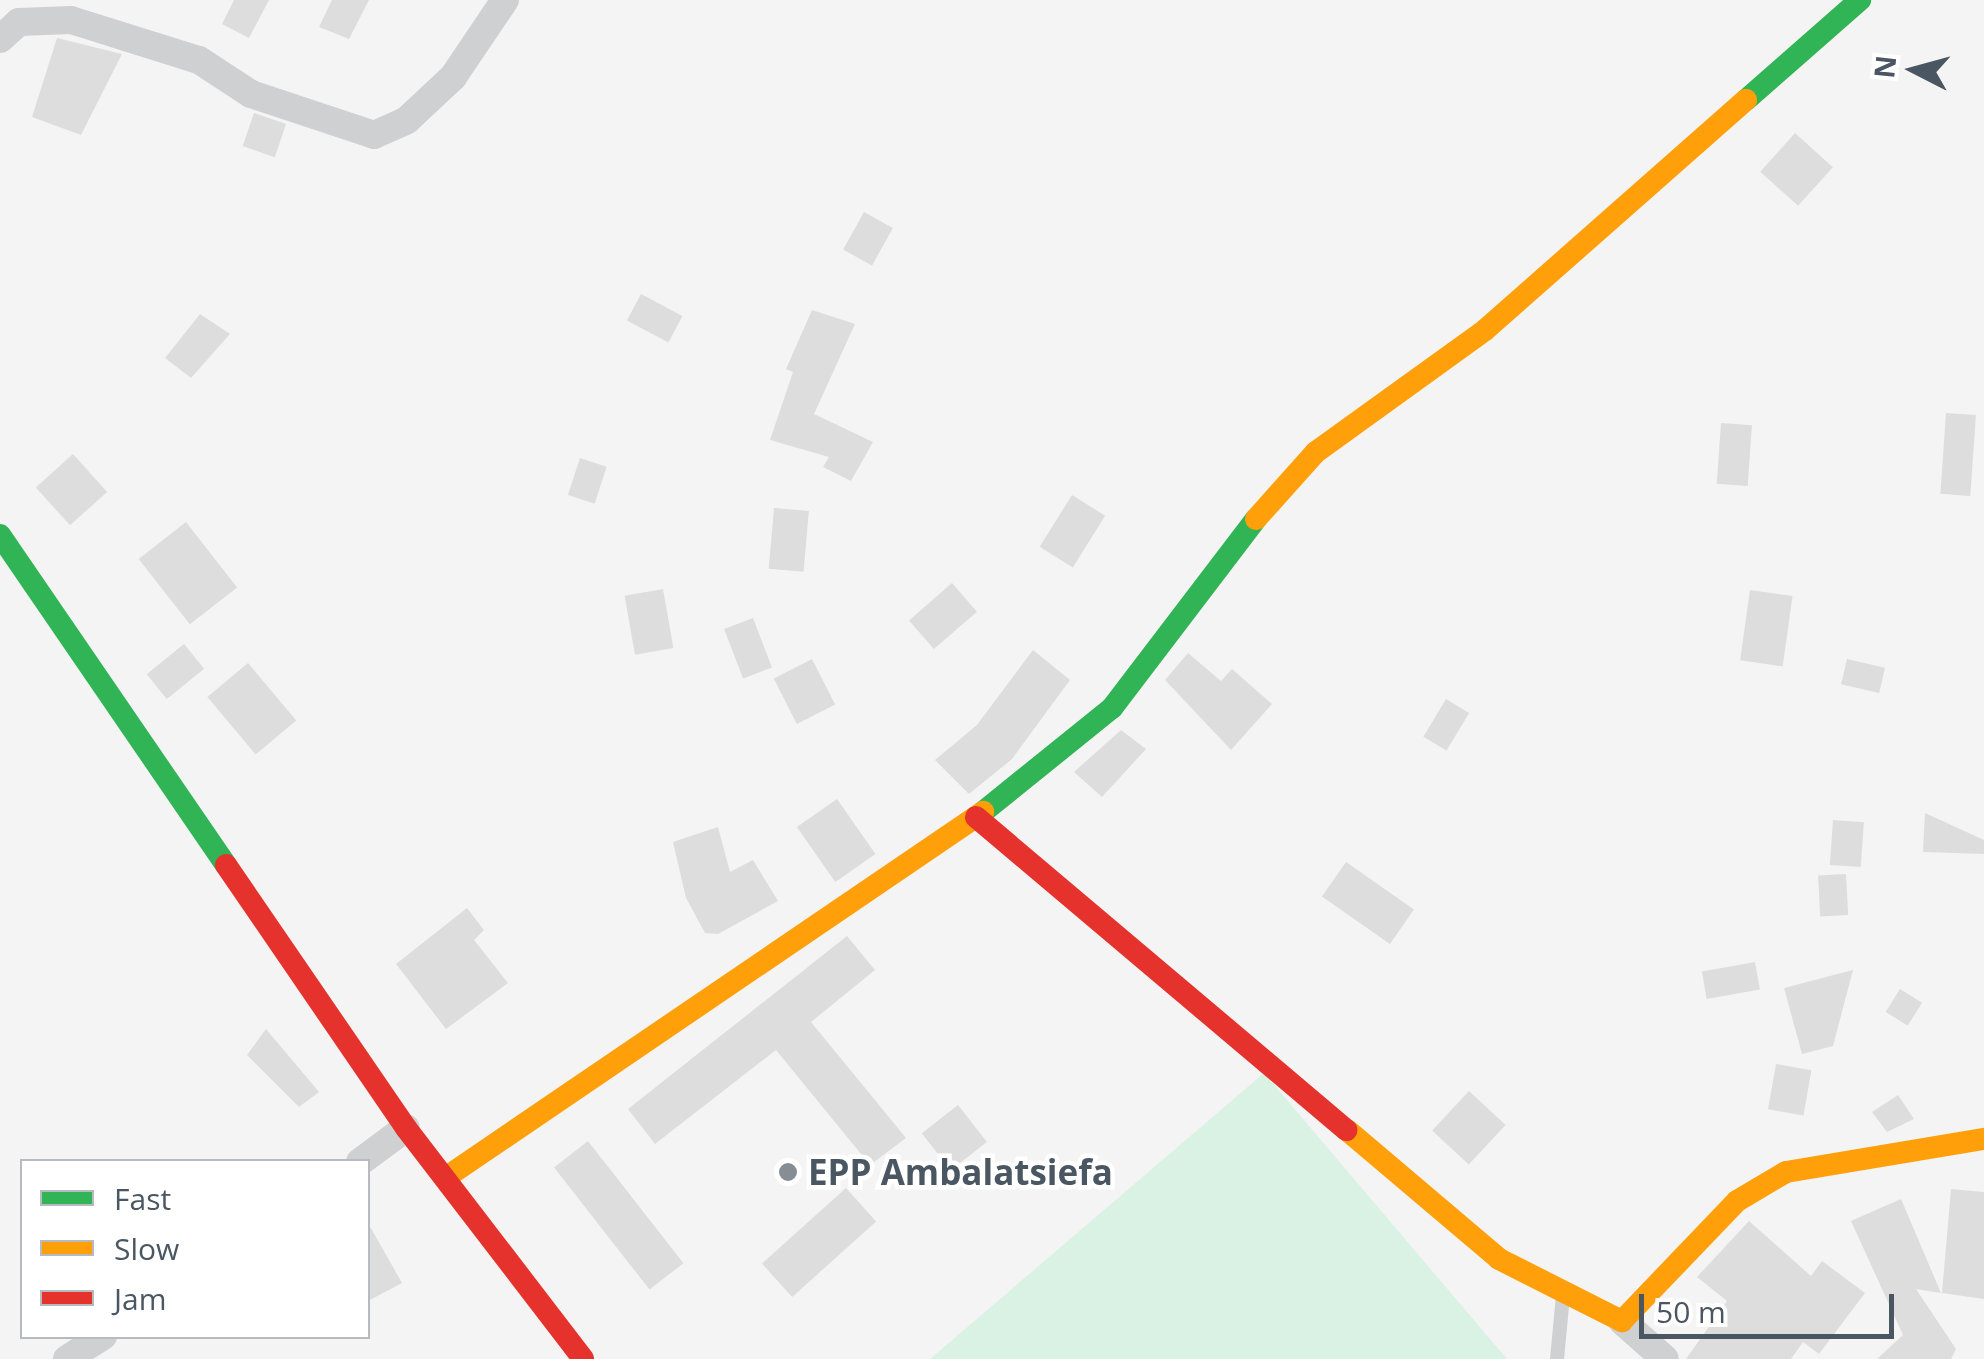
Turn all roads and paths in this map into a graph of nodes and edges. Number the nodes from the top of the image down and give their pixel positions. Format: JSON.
{"nodes":[{"id":1,"x":506,"y":0,"type":"edge"},
{"id":2,"x":1860,"y":0,"type":"edge"},
{"id":3,"x":0,"y":39,"type":"edge"},
{"id":4,"x":0,"y":535,"type":"edge"},
{"id":5,"x":976,"y":817,"type":"junction"},
{"id":6,"x":406,"y":1128,"type":"junction"},
{"id":7,"x":1984,"y":1138,"type":"edge"},
{"id":8,"x":364,"y":1159,"type":"edge"},
{"id":9,"x":445,"y":1178,"type":"junction"},
{"id":10,"x":1563,"y":1296,"type":"junction"},
{"id":11,"x":1622,"y":1321,"type":"junction"},
{"id":12,"x":98,"y":1339,"type":"edge"},
{"id":13,"x":67,"y":1359,"type":"edge"},
{"id":14,"x":582,"y":1359,"type":"edge"},
{"id":15,"x":1557,"y":1359,"type":"edge"},
{"id":16,"x":1665,"y":1359,"type":"edge"}],
"edges":[{"from":1,"to":3,"type":"street"},
{"from":2,"to":5,"type":"street"},
{"from":4,"to":6,"type":"street"},
{"from":5,"to":9,"type":"street"},
{"from":5,"to":10,"type":"street"},
{"from":6,"to":8,"type":"street"},
{"from":6,"to":9,"type":"street"},
{"from":7,"to":11,"type":"street"},
{"from":9,"to":14,"type":"street"},
{"from":10,"to":11,"type":"street"},
{"from":10,"to":15,"type":"lane"},
{"from":11,"to":16,"type":"street"},
{"from":12,"to":13,"type":"street"}]}
